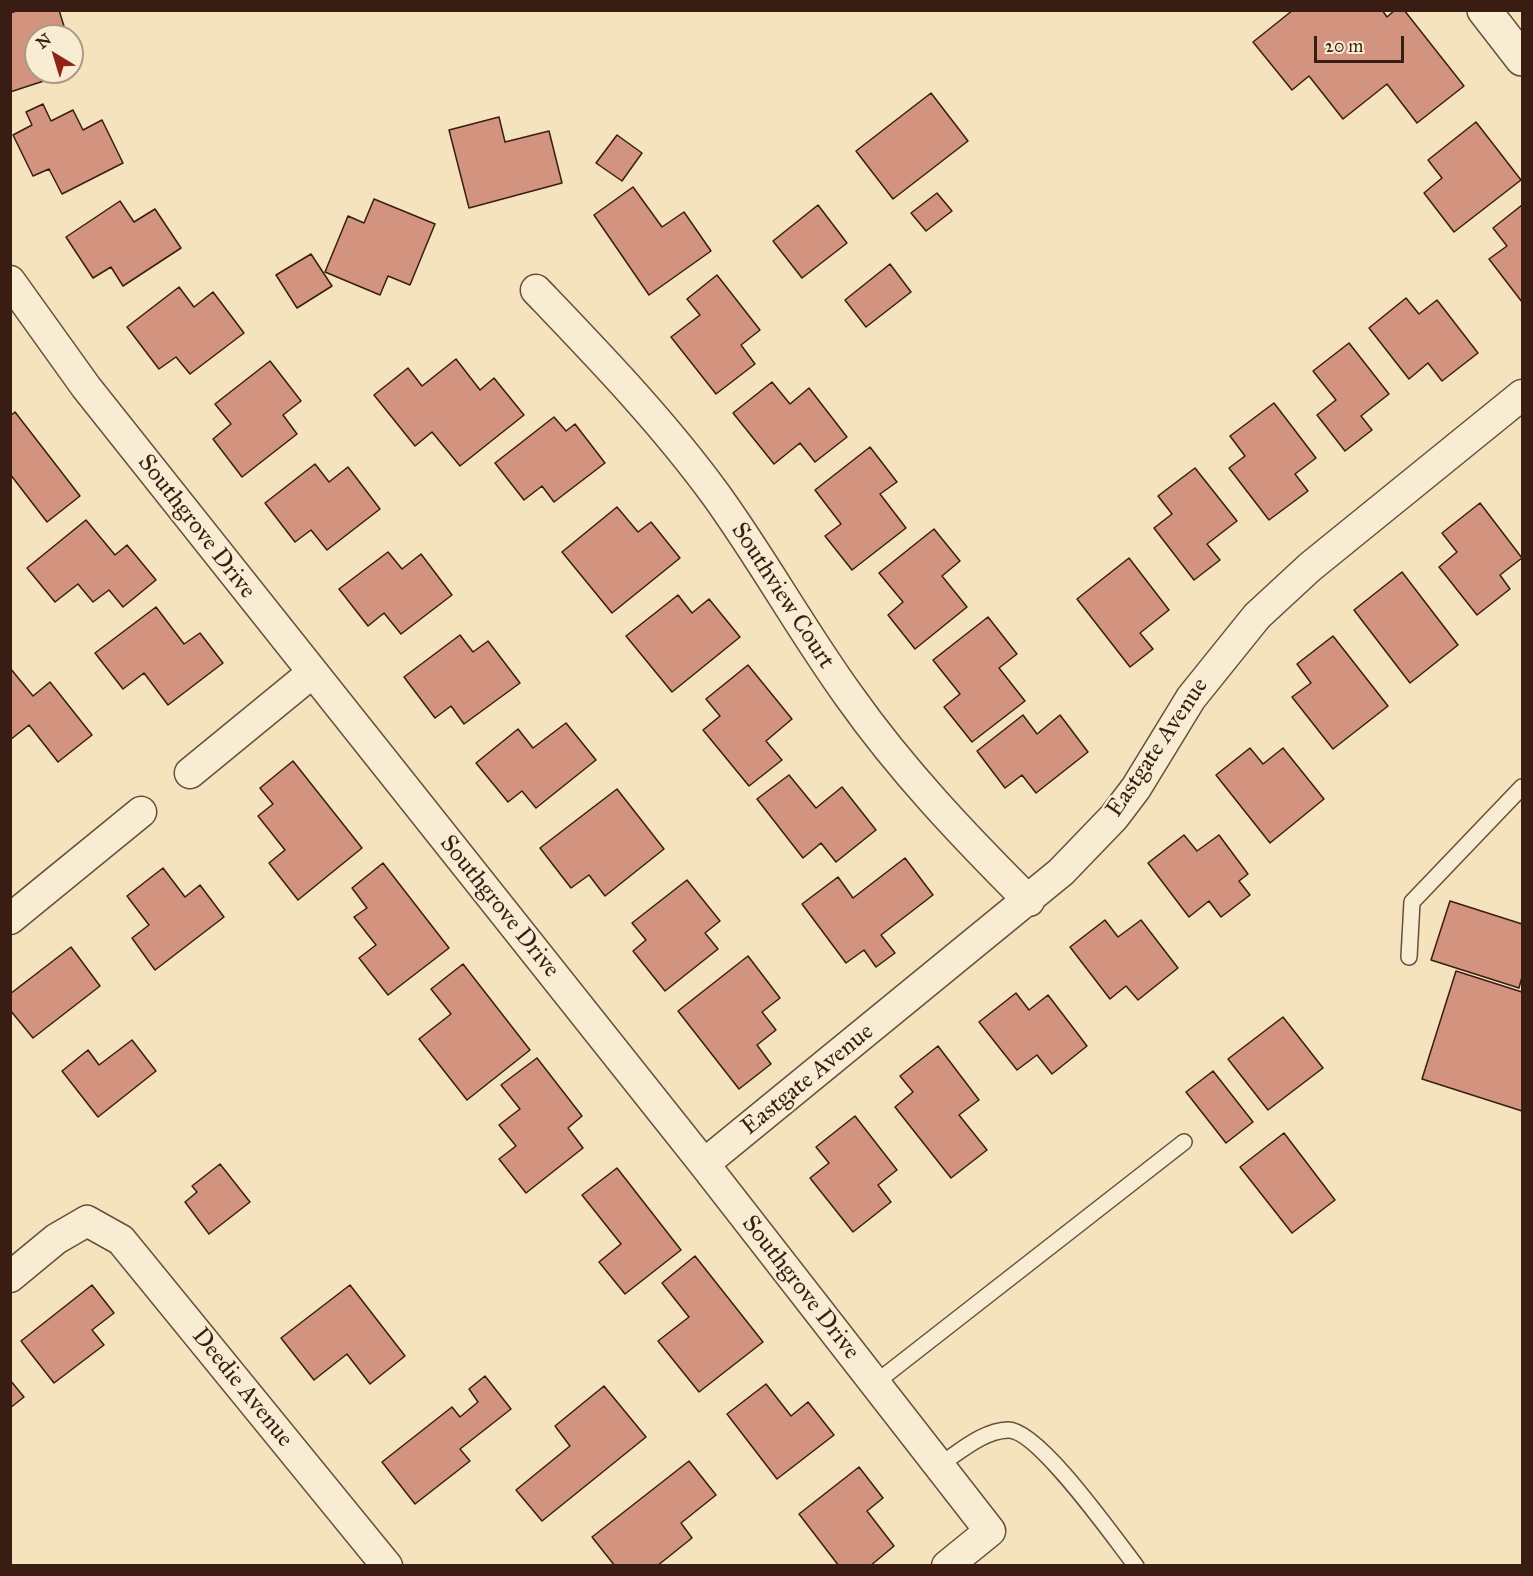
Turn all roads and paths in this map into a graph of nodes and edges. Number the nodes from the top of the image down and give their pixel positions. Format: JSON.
{"nodes":[{"id":1,"x":1484,"y":10,"type":"edge"},
{"id":2,"x":1522,"y":59,"type":"edge"},
{"id":3,"x":10,"y":281,"type":"edge"},
{"id":4,"x":536,"y":290,"type":"dead end"},
{"id":5,"x":1522,"y":395,"type":"edge"},
{"id":6,"x":312,"y":673,"type":"junction"},
{"id":7,"x":190,"y":773,"type":"dead end"},
{"id":8,"x":1522,"y":787,"type":"edge"},
{"id":9,"x":141,"y":812,"type":"dead end"},
{"id":10,"x":1029,"y":901,"type":"junction"},
{"id":11,"x":10,"y":919,"type":"edge"},
{"id":12,"x":1409,"y":957,"type":"dead end"},
{"id":13,"x":1184,"y":1142,"type":"dead end"},
{"id":14,"x":704,"y":1164,"type":"junction"},
{"id":15,"x":10,"y":1277,"type":"edge"},
{"id":16,"x":874,"y":1384,"type":"junction"},
{"id":17,"x":939,"y":1465,"type":"junction"},
{"id":18,"x":387,"y":1566,"type":"edge"},
{"id":19,"x":948,"y":1566,"type":"edge"},
{"id":20,"x":1136,"y":1566,"type":"edge"}],
"edges":[{"from":1,"to":2,"type":"street"},
{"from":3,"to":6,"type":"street","name":"Southgrove Drive"},
{"from":4,"to":10,"type":"street","name":"Southview Court"},
{"from":5,"to":10,"type":"street","name":"Eastgate Avenue"},
{"from":6,"to":7,"type":"street"},
{"from":6,"to":14,"type":"street","name":"Southgrove Drive"},
{"from":8,"to":12,"type":"lane"},
{"from":9,"to":11,"type":"street"},
{"from":10,"to":14,"type":"street","name":"Eastgate Avenue"},
{"from":13,"to":16,"type":"lane"},
{"from":14,"to":16,"type":"street","name":"Southgrove Drive"},
{"from":15,"to":18,"type":"street","name":"Deedie Avenue"},
{"from":16,"to":17,"type":"street","name":"Southgrove Drive"},
{"from":17,"to":19,"type":"street","name":"Southgrove Drive"},
{"from":17,"to":20,"type":"lane"}]}
